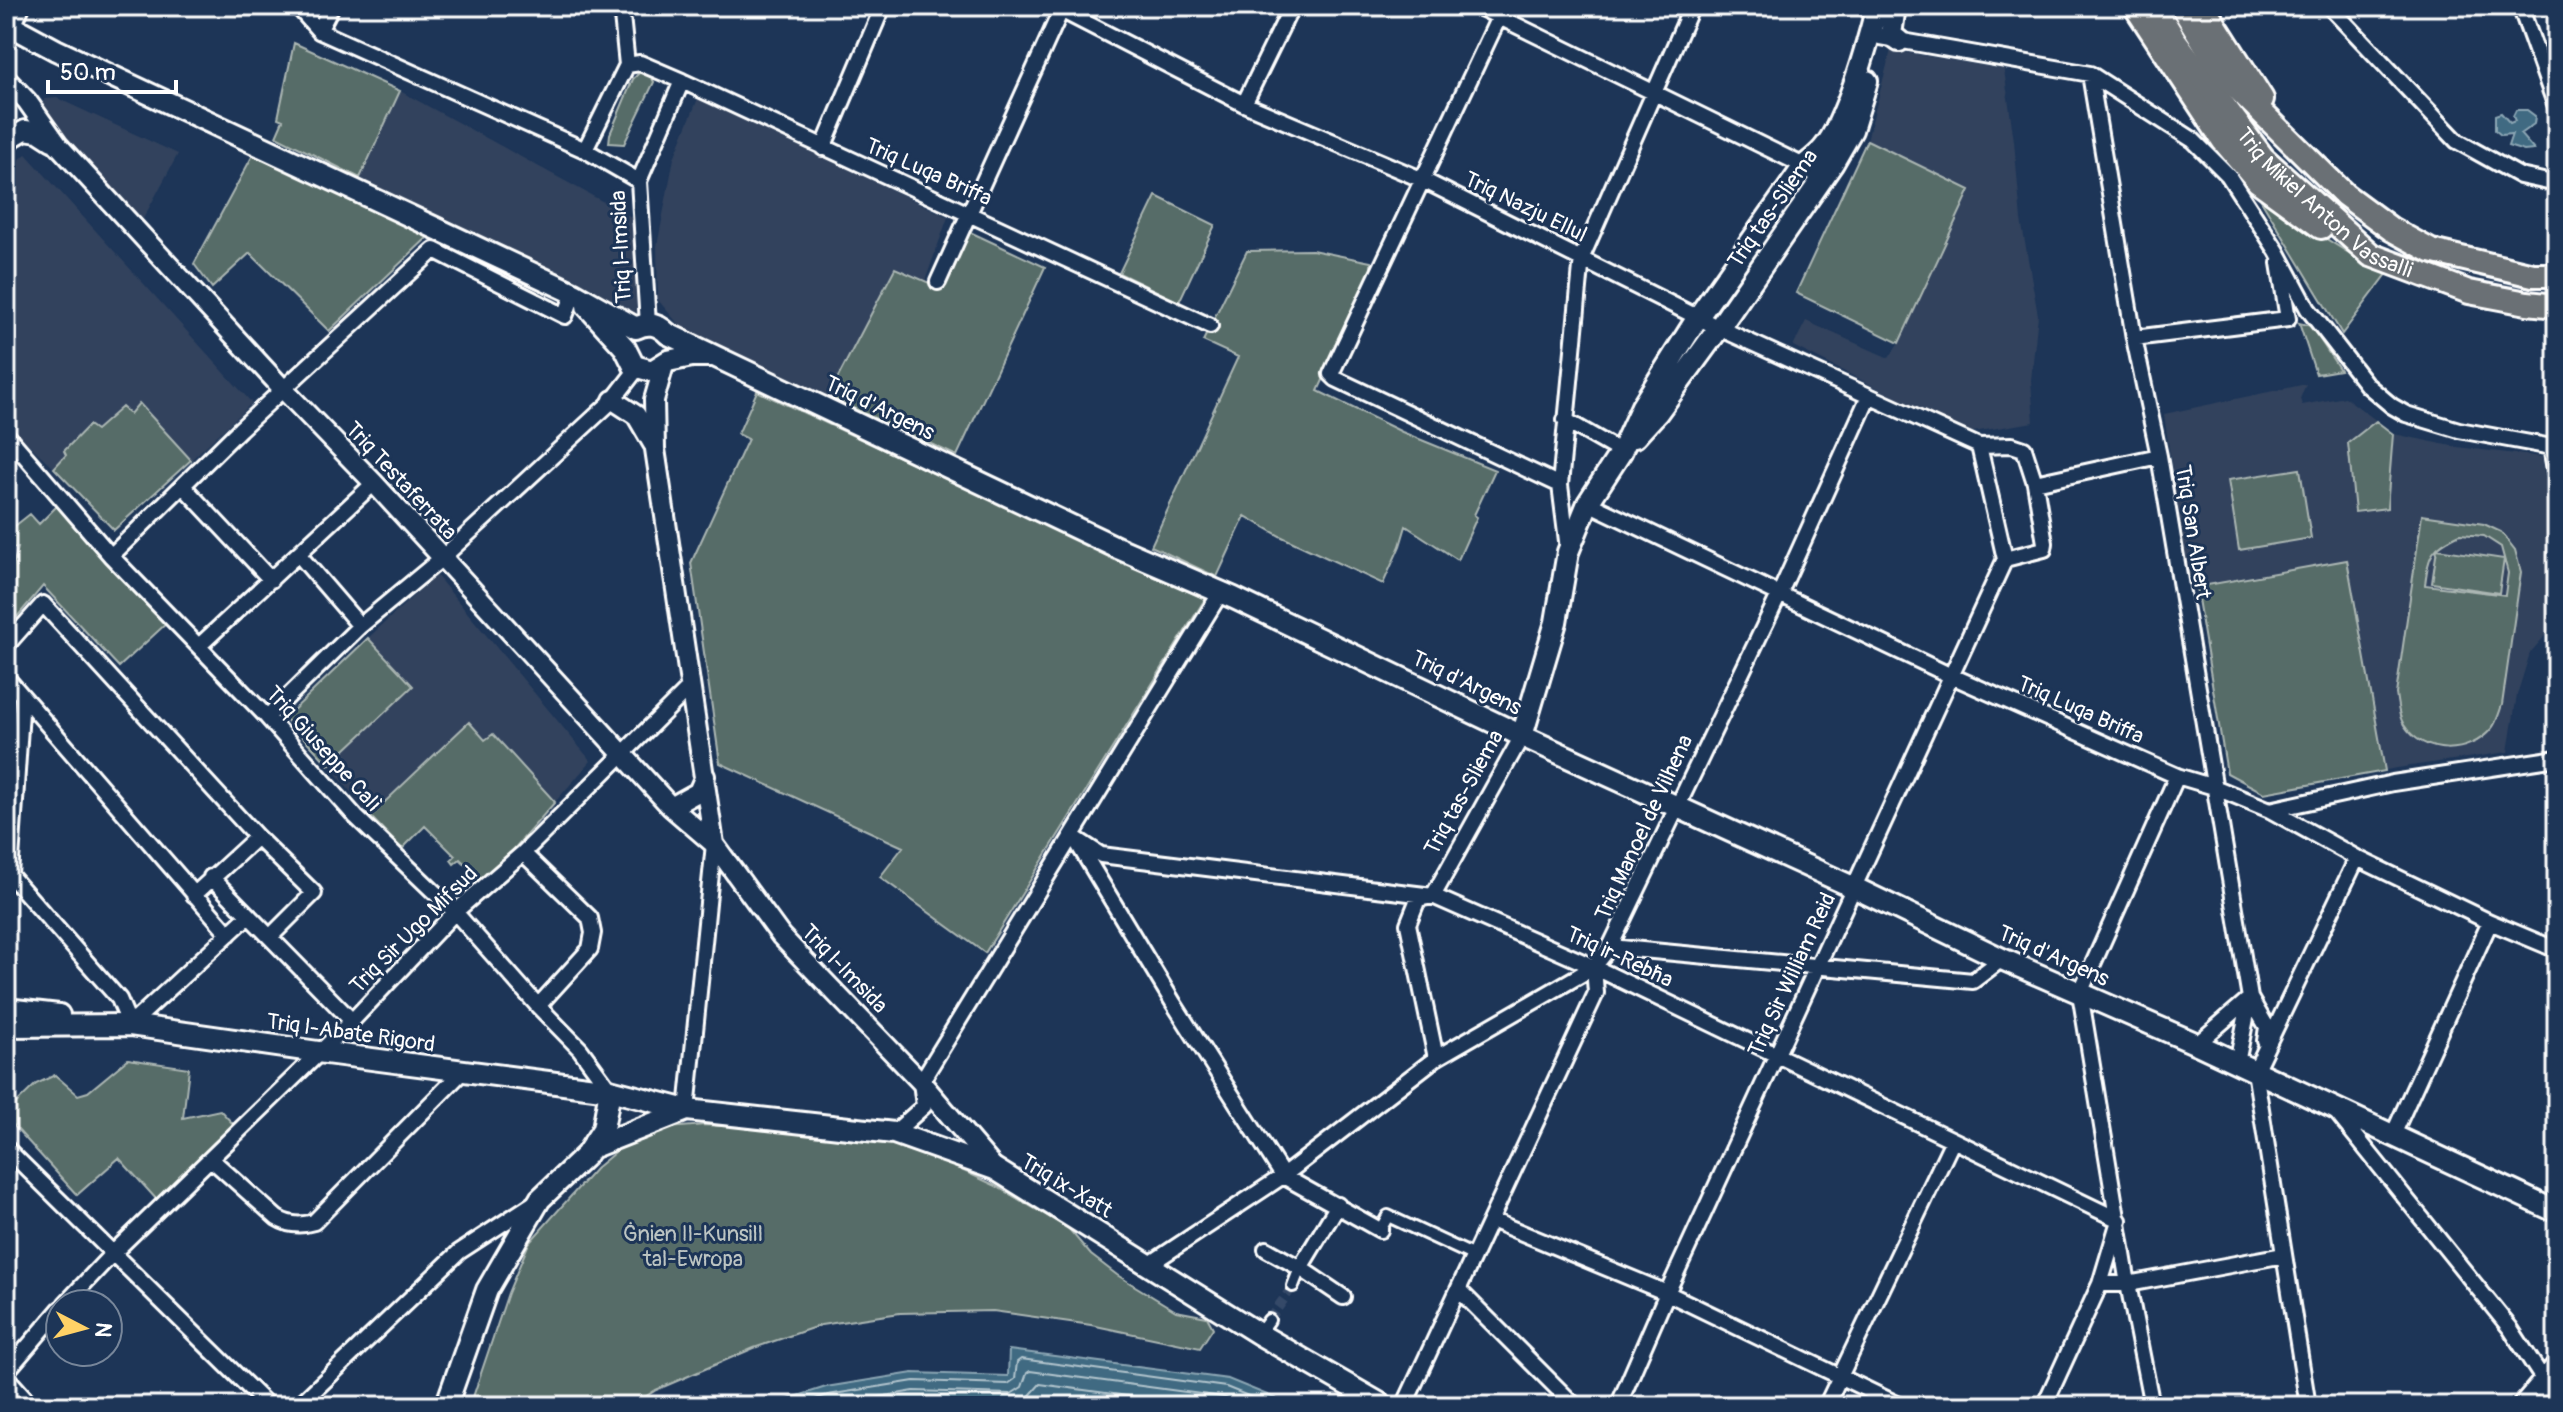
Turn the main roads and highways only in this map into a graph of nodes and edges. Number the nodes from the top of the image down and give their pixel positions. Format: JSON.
{"nodes":[{"id":1,"x":1877,"y":6,"type":"edge"},
{"id":2,"x":1892,"y":6,"type":"edge"},
{"id":3,"x":2135,"y":6,"type":"edge"},
{"id":4,"x":2154,"y":6,"type":"edge"},
{"id":5,"x":2182,"y":6,"type":"edge"},
{"id":6,"x":2203,"y":6,"type":"edge"},
{"id":7,"x":8,"y":29,"type":"edge"},
{"id":8,"x":2284,"y":134,"type":"junction"},
{"id":9,"x":2371,"y":255,"type":"junction"},
{"id":10,"x":2557,"y":275,"type":"edge"},
{"id":11,"x":574,"y":293,"type":"junction"},
{"id":12,"x":2557,"y":306,"type":"edge"},
{"id":13,"x":642,"y":326,"type":"junction"},
{"id":14,"x":668,"y":334,"type":"junction"},
{"id":15,"x":625,"y":348,"type":"junction"},
{"id":16,"x":719,"y":357,"type":"junction"},
{"id":17,"x":666,"y":363,"type":"junction"},
{"id":18,"x":1621,"y":452,"type":"junction"},
{"id":19,"x":1522,"y":736,"type":"junction"},
{"id":20,"x":6,"y":1009,"type":"edge"},
{"id":21,"x":130,"y":1025,"type":"junction"},
{"id":22,"x":6,"y":1026,"type":"edge"},
{"id":23,"x":610,"y":1090,"type":"junction"},
{"id":24,"x":687,"y":1110,"type":"junction"},
{"id":25,"x":591,"y":1148,"type":"junction"},
{"id":26,"x":2557,"y":1212,"type":"edge"},
{"id":27,"x":446,"y":1406,"type":"edge"},
{"id":28,"x":1384,"y":1406,"type":"edge"}],
"edges":[{"from":1,"to":18,"type":"main road","name":"Triq tas-Sliema"},
{"from":2,"to":18,"type":"main road","name":"Triq tas-Sliema"},
{"from":3,"to":9,"type":"highway"},
{"from":4,"to":9,"type":"highway","name":"Triq Mikiel Anton Vassalli"},
{"from":5,"to":8,"type":"highway","name":"Triq Mikiel Anton Vassalli"},
{"from":6,"to":8,"type":"highway"},
{"from":7,"to":11,"type":"main road","name":"Triq d'Argens"},
{"from":8,"to":10,"type":"highway","name":"Triq Mikiel Anton Vassalli"},
{"from":9,"to":12,"type":"highway","name":"Triq Mikiel Anton Vassalli"},
{"from":11,"to":13,"type":"main road","name":"Triq d'Argens"},
{"from":11,"to":15,"type":"main road","name":"Triq d'Argens"},
{"from":13,"to":14,"type":"main road","name":"Triq d'Argens"},
{"from":13,"to":15,"type":"main road"},
{"from":14,"to":16,"type":"main road","name":"Triq d'Argens"},
{"from":14,"to":17,"type":"main road"},
{"from":15,"to":17,"type":"main road","name":"Triq d'Argens"},
{"from":16,"to":17,"type":"main road","name":"Triq d'Argens"},
{"from":16,"to":19,"type":"main road","name":"Triq d'Argens"},
{"from":18,"to":19,"type":"main road","name":"Triq tas-Sliema"},
{"from":19,"to":26,"type":"main road","name":"Triq d'Argens"},
{"from":20,"to":21,"type":"main road"},
{"from":21,"to":22,"type":"main road","name":"Triq l-Abate Rigord"},
{"from":21,"to":23,"type":"main road","name":"Triq l-Abate Rigord"},
{"from":23,"to":24,"type":"main road","name":"Triq l-Abate Rigord"},
{"from":23,"to":25,"type":"main road"},
{"from":24,"to":25,"type":"main road"},
{"from":24,"to":28,"type":"main road","name":"Triq ix-Xatt"},
{"from":25,"to":27,"type":"main road"}]}
